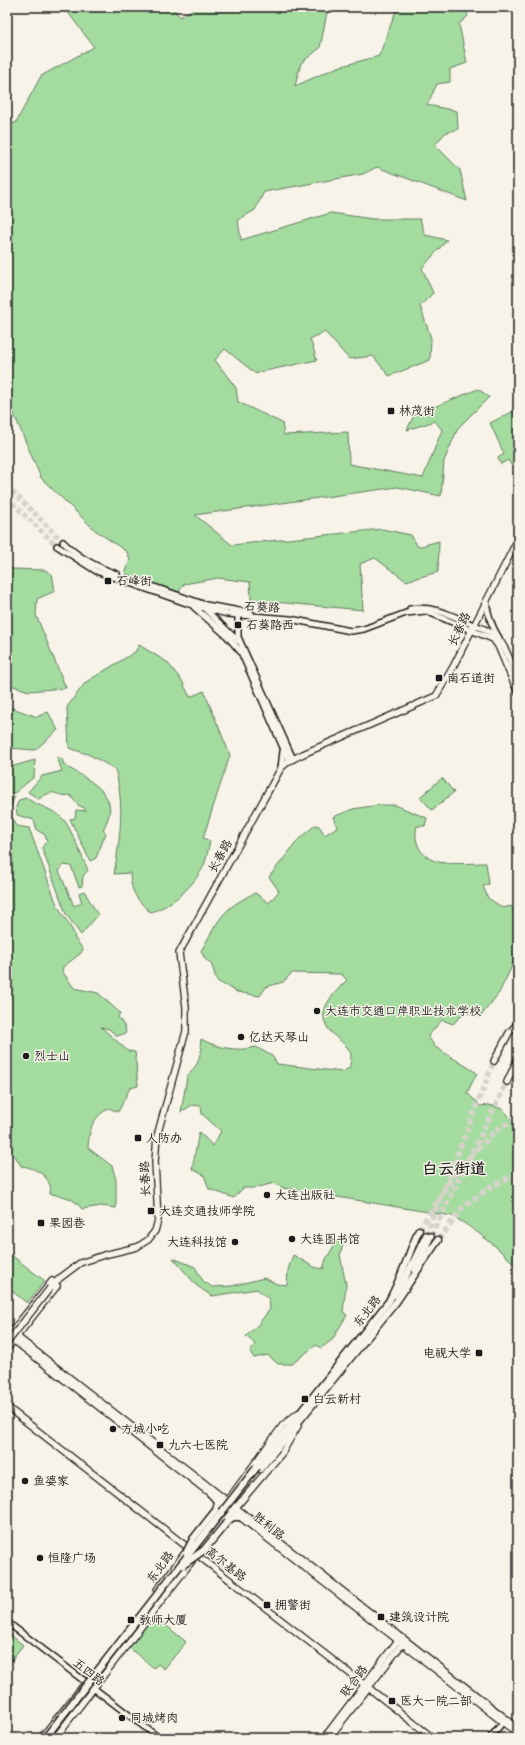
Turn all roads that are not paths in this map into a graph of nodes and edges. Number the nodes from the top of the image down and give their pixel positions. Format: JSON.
{"nodes":[{"id":1,"x":518,"y":539,"type":"edge"},
{"id":2,"x":63,"y":542,"type":"tunnel mouth"},
{"id":3,"x":57,"y":546,"type":"tunnel mouth"},
{"id":4,"x":486,"y":601,"type":"junction"},
{"id":5,"x":191,"y":602,"type":"junction"},
{"id":6,"x":203,"y":608,"type":"junction"},
{"id":7,"x":235,"y":614,"type":"junction"},
{"id":8,"x":222,"y":625,"type":"junction"},
{"id":9,"x":472,"y":627,"type":"junction"},
{"id":10,"x":230,"y":633,"type":"junction"},
{"id":11,"x":501,"y":640,"type":"junction"},
{"id":12,"x":240,"y":643,"type":"junction"},
{"id":13,"x":518,"y":680,"type":"edge"},
{"id":14,"x":518,"y":693,"type":"edge"},
{"id":15,"x":283,"y":750,"type":"junction"},
{"id":16,"x":290,"y":758,"type":"junction"},
{"id":17,"x":281,"y":768,"type":"junction"},
{"id":18,"x":518,"y":1022,"type":"edge"},
{"id":19,"x":518,"y":1058,"type":"edge"},
{"id":20,"x":494,"y":1061,"type":"tunnel mouth"},
{"id":21,"x":507,"y":1082,"type":"tunnel mouth"},
{"id":22,"x":419,"y":1230,"type":"tunnel mouth"},
{"id":23,"x":438,"y":1240,"type":"tunnel mouth"},
{"id":24,"x":97,"y":1257,"type":"junction"},
{"id":25,"x":406,"y":1286,"type":"junction"},
{"id":26,"x":389,"y":1301,"type":"junction"},
{"id":27,"x":8,"y":1334,"type":"edge"},
{"id":28,"x":15,"y":1339,"type":"junction"},
{"id":29,"x":7,"y":1343,"type":"edge"},
{"id":30,"x":7,"y":1349,"type":"edge"},
{"id":31,"x":7,"y":1407,"type":"edge"},
{"id":32,"x":299,"y":1412,"type":"junction"},
{"id":33,"x":299,"y":1424,"type":"junction"},
{"id":34,"x":259,"y":1468,"type":"junction"},
{"id":35,"x":210,"y":1493,"type":"junction"},
{"id":36,"x":226,"y":1503,"type":"junction"},
{"id":37,"x":234,"y":1509,"type":"junction"},
{"id":38,"x":241,"y":1517,"type":"junction"},
{"id":39,"x":188,"y":1549,"type":"junction"},
{"id":40,"x":196,"y":1555,"type":"junction"},
{"id":41,"x":182,"y":1564,"type":"junction"},
{"id":42,"x":7,"y":1622,"type":"edge"},
{"id":43,"x":402,"y":1640,"type":"junction"},
{"id":44,"x":86,"y":1682,"type":"junction"},
{"id":45,"x":367,"y":1686,"type":"junction"},
{"id":46,"x":94,"y":1688,"type":"junction"},
{"id":47,"x":503,"y":1722,"type":"junction"},
{"id":48,"x":518,"y":1728,"type":"edge"},
{"id":49,"x":518,"y":1734,"type":"edge"},
{"id":50,"x":41,"y":1738,"type":"edge"},
{"id":51,"x":45,"y":1738,"type":"edge"},
{"id":52,"x":49,"y":1738,"type":"edge"},
{"id":53,"x":55,"y":1738,"type":"edge"},
{"id":54,"x":159,"y":1738,"type":"edge"},
{"id":55,"x":324,"y":1738,"type":"edge"},
{"id":56,"x":329,"y":1738,"type":"edge"},
{"id":57,"x":433,"y":1738,"type":"edge"},
{"id":58,"x":490,"y":1738,"type":"edge"}],
"edges":[{"from":1,"to":4,"type":"main road","name":"长春路"},
{"from":2,"to":5,"type":"main road","name":"石葵路"},
{"from":3,"to":5,"type":"main road","name":"石葵路"},
{"from":4,"to":9,"type":"main road","name":"长春路"},
{"from":4,"to":11,"type":"main road"},
{"from":5,"to":6,"type":"main road","name":"石葵路"},
{"from":5,"to":7,"type":"main road","name":"石葵路"},
{"from":5,"to":15,"type":"main road"},
{"from":6,"to":7,"type":"main road","name":"石葵路"},
{"from":6,"to":8,"type":"main road"},
{"from":7,"to":8,"type":"main road"},
{"from":7,"to":9,"type":"main road","name":"石葵路"},
{"from":7,"to":10,"type":"main road"},
{"from":7,"to":12,"type":"main road"},
{"from":8,"to":10,"type":"main road"},
{"from":9,"to":11,"type":"main road"},
{"from":9,"to":14,"type":"main road"},
{"from":9,"to":16,"type":"main road","name":"长春路"},
{"from":10,"to":12,"type":"main road"},
{"from":11,"to":13,"type":"main road"},
{"from":12,"to":16,"type":"main road"},
{"from":15,"to":16,"type":"main road"},
{"from":15,"to":17,"type":"main road"},
{"from":16,"to":17,"type":"main road","name":"长春路"},
{"from":17,"to":24,"type":"main road","name":"长春路"},
{"from":18,"to":20,"type":"main road"},
{"from":19,"to":21,"type":"main road"},
{"from":22,"to":26,"type":"highway"},
{"from":23,"to":25,"type":"highway","name":"东北路"},
{"from":24,"to":27,"type":"main road","name":"长春路"},
{"from":24,"to":28,"type":"main road","name":"长春路"},
{"from":24,"to":29,"type":"main road","name":"长春路","bridge":true},
{"from":25,"to":26,"type":"main road","name":"东北路"},
{"from":25,"to":33,"type":"highway","name":"东北路"},
{"from":26,"to":32,"type":"highway","name":"东北路"},
{"from":27,"to":28,"type":"main road","name":"胜利路"},
{"from":28,"to":30,"type":"main road","name":"长春路"},
{"from":28,"to":35,"type":"main road","name":"胜利路"},
{"from":28,"to":36,"type":"main road","name":"胜利路"},
{"from":31,"to":39,"type":"main road","name":"高尔基路"},
{"from":32,"to":34,"type":"highway","name":"东北路"},
{"from":32,"to":36,"type":"main road","name":"东北路"},
{"from":33,"to":34,"type":"highway","name":"东北路"},
{"from":33,"to":37,"type":"main road","name":"东北路"},
{"from":34,"to":41,"type":"highway","name":"东北路","bridge":true},
{"from":35,"to":36,"type":"main road","name":"胜利路"},
{"from":35,"to":41,"type":"highway","bridge":true},
{"from":36,"to":37,"type":"main road","name":"胜利路"},
{"from":36,"to":39,"type":"main road","name":"东北路"},
{"from":37,"to":38,"type":"main road","name":"胜利路"},
{"from":37,"to":40,"type":"main road","name":"东北路"},
{"from":37,"to":43,"type":"main road","name":"胜利路"},
{"from":38,"to":41,"type":"highway","bridge":true},
{"from":38,"to":43,"type":"main road","name":"胜利路"},
{"from":39,"to":40,"type":"main road","name":"高尔基路"},
{"from":39,"to":44,"type":"main road","name":"东北路"},
{"from":40,"to":45,"type":"main road","name":"高尔基路"},
{"from":40,"to":46,"type":"main road","name":"东北路"},
{"from":41,"to":51,"type":"highway","name":"东北路","bridge":true},
{"from":41,"to":52,"type":"highway","name":"东北路","bridge":true},
{"from":42,"to":44,"type":"main road","name":"五四路"},
{"from":43,"to":45,"type":"main road","name":"联合路"},
{"from":43,"to":47,"type":"main road","name":"胜利路"},
{"from":43,"to":48,"type":"main road","name":"胜利路"},
{"from":44,"to":46,"type":"main road","name":"五四路"},
{"from":44,"to":50,"type":"main road","name":"东北路"},
{"from":45,"to":55,"type":"main road","name":"联合路"},
{"from":45,"to":56,"type":"main road","name":"联合路"},
{"from":45,"to":57,"type":"main road","name":"高尔基路"},
{"from":46,"to":53,"type":"main road","name":"东北路"},
{"from":46,"to":54,"type":"main road","name":"五四路"},
{"from":47,"to":49,"type":"main road","name":"胜利路"},
{"from":47,"to":58,"type":"street"}]}
